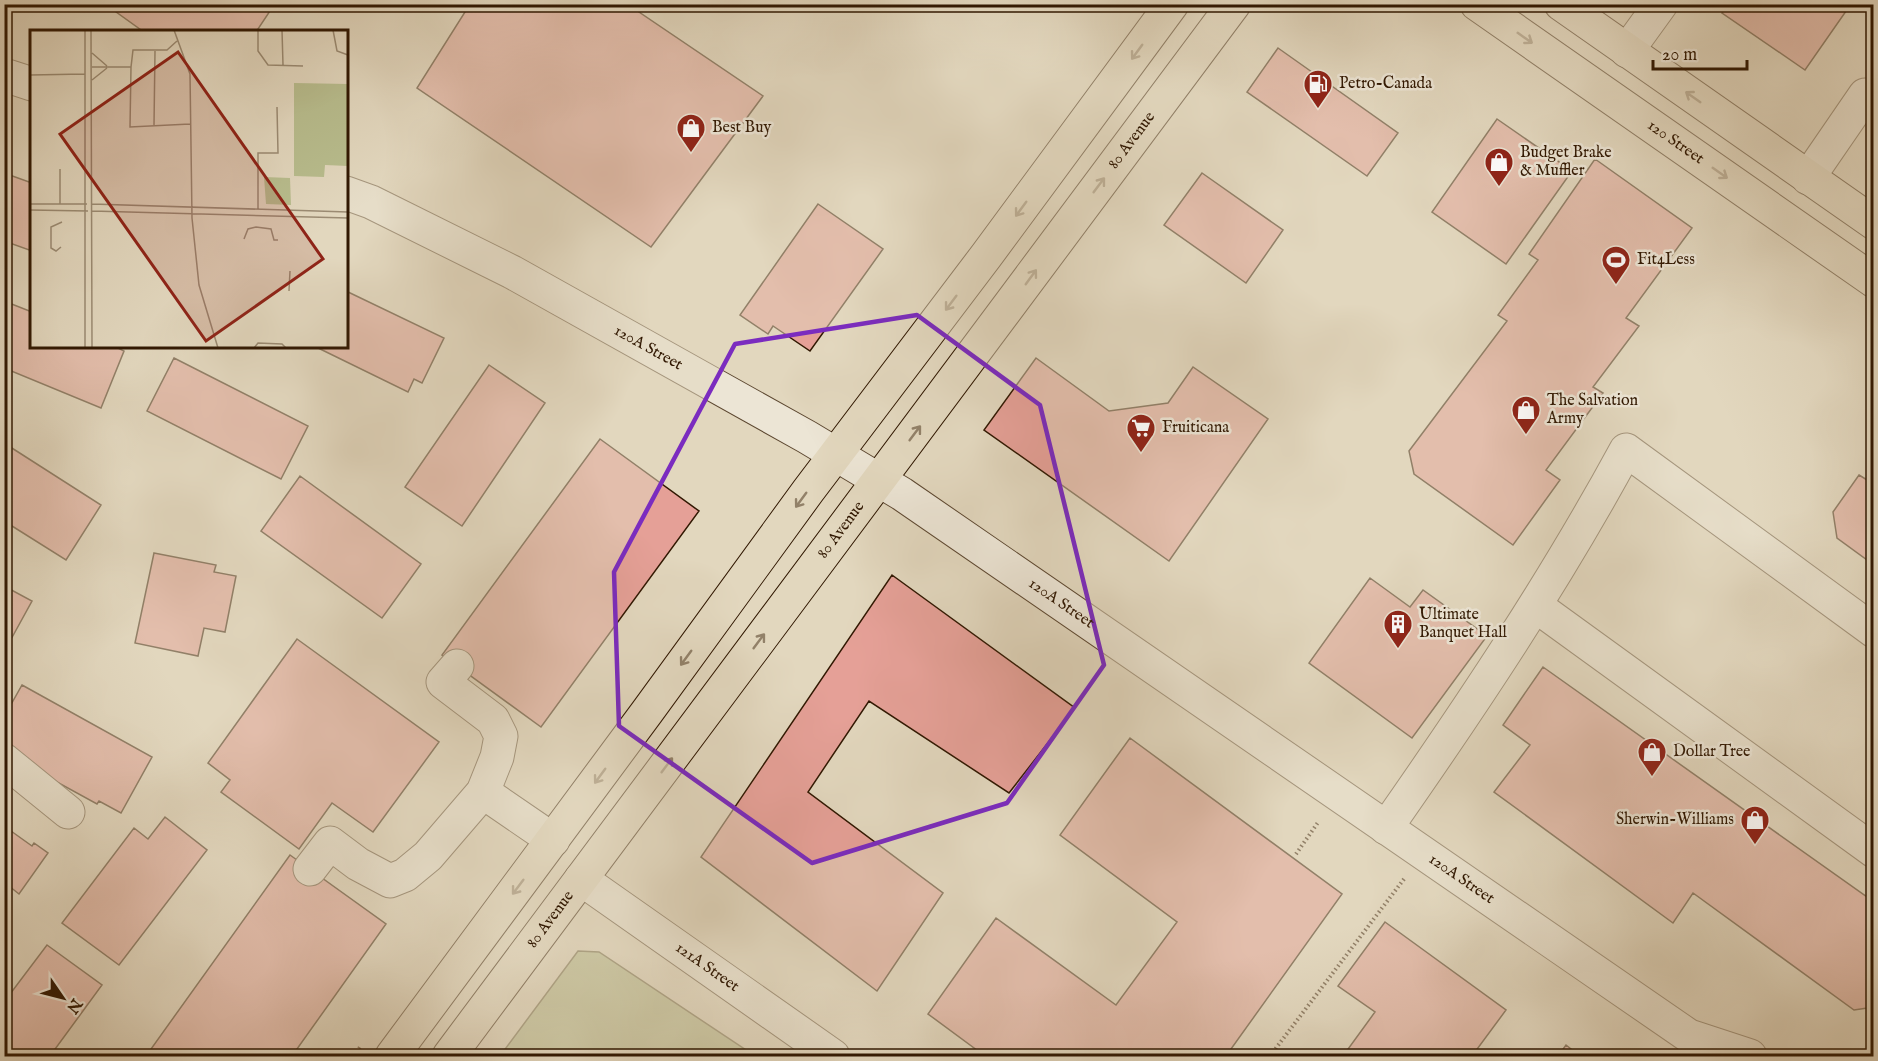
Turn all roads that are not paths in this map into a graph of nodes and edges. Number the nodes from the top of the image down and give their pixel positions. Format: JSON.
{"nodes":[{"id":1,"x":1172,"y":4,"type":"edge"},
{"id":2,"x":1233,"y":4,"type":"edge"},
{"id":3,"x":1478,"y":4,"type":"edge"},
{"id":4,"x":1561,"y":4,"type":"edge"},
{"id":5,"x":1660,"y":4,"type":"edge"},
{"id":6,"x":1627,"y":51,"type":"junction"},
{"id":7,"x":4,"y":75,"type":"edge"},
{"id":8,"x":30,"y":83,"type":"edge"},
{"id":9,"x":1865,"y":95,"type":"dead end"},
{"id":10,"x":1808,"y":178,"type":"junction"},
{"id":11,"x":348,"y":194,"type":"edge"},
{"id":12,"x":1874,"y":223,"type":"edge"},
{"id":13,"x":1874,"y":280,"type":"edge"},
{"id":14,"x":836,"y":454,"type":"junction"},
{"id":15,"x":880,"y":480,"type":"junction"},
{"id":16,"x":1536,"y":606,"type":"junction"},
{"id":17,"x":1874,"y":631,"type":"edge"},
{"id":18,"x":457,"y":666,"type":"dead end"},
{"id":19,"x":647,"y":712,"type":"junction"},
{"id":20,"x":4,"y":760,"type":"edge"},
{"id":21,"x":483,"y":792,"type":"junction"},
{"id":22,"x":68,"y":812,"type":"dead end"},
{"id":23,"x":1386,"y":828,"type":"junction"},
{"id":24,"x":553,"y":840,"type":"junction"},
{"id":25,"x":1874,"y":851,"type":"edge"},
{"id":26,"x":310,"y":869,"type":"dead end"},
{"id":27,"x":581,"y":879,"type":"junction"},
{"id":28,"x":392,"y":1056,"type":"edge"},
{"id":29,"x":428,"y":1056,"type":"edge"},
{"id":30,"x":449,"y":1056,"type":"edge"},
{"id":31,"x":833,"y":1056,"type":"edge"},
{"id":32,"x":1750,"y":1056,"type":"edge"}],
"edges":[{"from":1,"to":14,"type":"main road","one_way":true},
{"from":15,"to":2,"type":"main road","name":"80 Avenue","one_way":true},
{"from":3,"to":13,"type":"main road","name":"120 Street","one_way":true},
{"from":4,"to":6,"type":"main road"},
{"from":5,"to":6,"type":"street"},
{"from":10,"to":6,"type":"main road","one_way":true},
{"from":7,"to":8,"type":"street"},
{"from":9,"to":10,"type":"street"},
{"from":10,"to":12,"type":"main road"},
{"from":11,"to":14,"type":"street","name":"120A Street"},
{"from":14,"to":15,"type":"street","name":"120A Street"},
{"from":14,"to":19,"type":"main road","one_way":true},
{"from":15,"to":23,"type":"street","name":"120A Street"},
{"from":27,"to":15,"type":"main road","name":"80 Avenue","one_way":true},
{"from":16,"to":17,"type":"street"},
{"from":16,"to":23,"type":"street"},
{"from":16,"to":25,"type":"street"},
{"from":18,"to":21,"type":"street"},
{"from":19,"to":24,"type":"main road","one_way":true},
{"from":19,"to":27,"type":"main road"},
{"from":20,"to":22,"type":"street"},
{"from":21,"to":24,"type":"street"},
{"from":21,"to":26,"type":"street"},
{"from":23,"to":32,"type":"street","name":"120A Street"},
{"from":24,"to":28,"type":"main road","one_way":true},
{"from":24,"to":29,"type":"main road"},
{"from":27,"to":30,"type":"main road","name":"80 Avenue"},
{"from":27,"to":31,"type":"street","name":"121A Street"}]}
